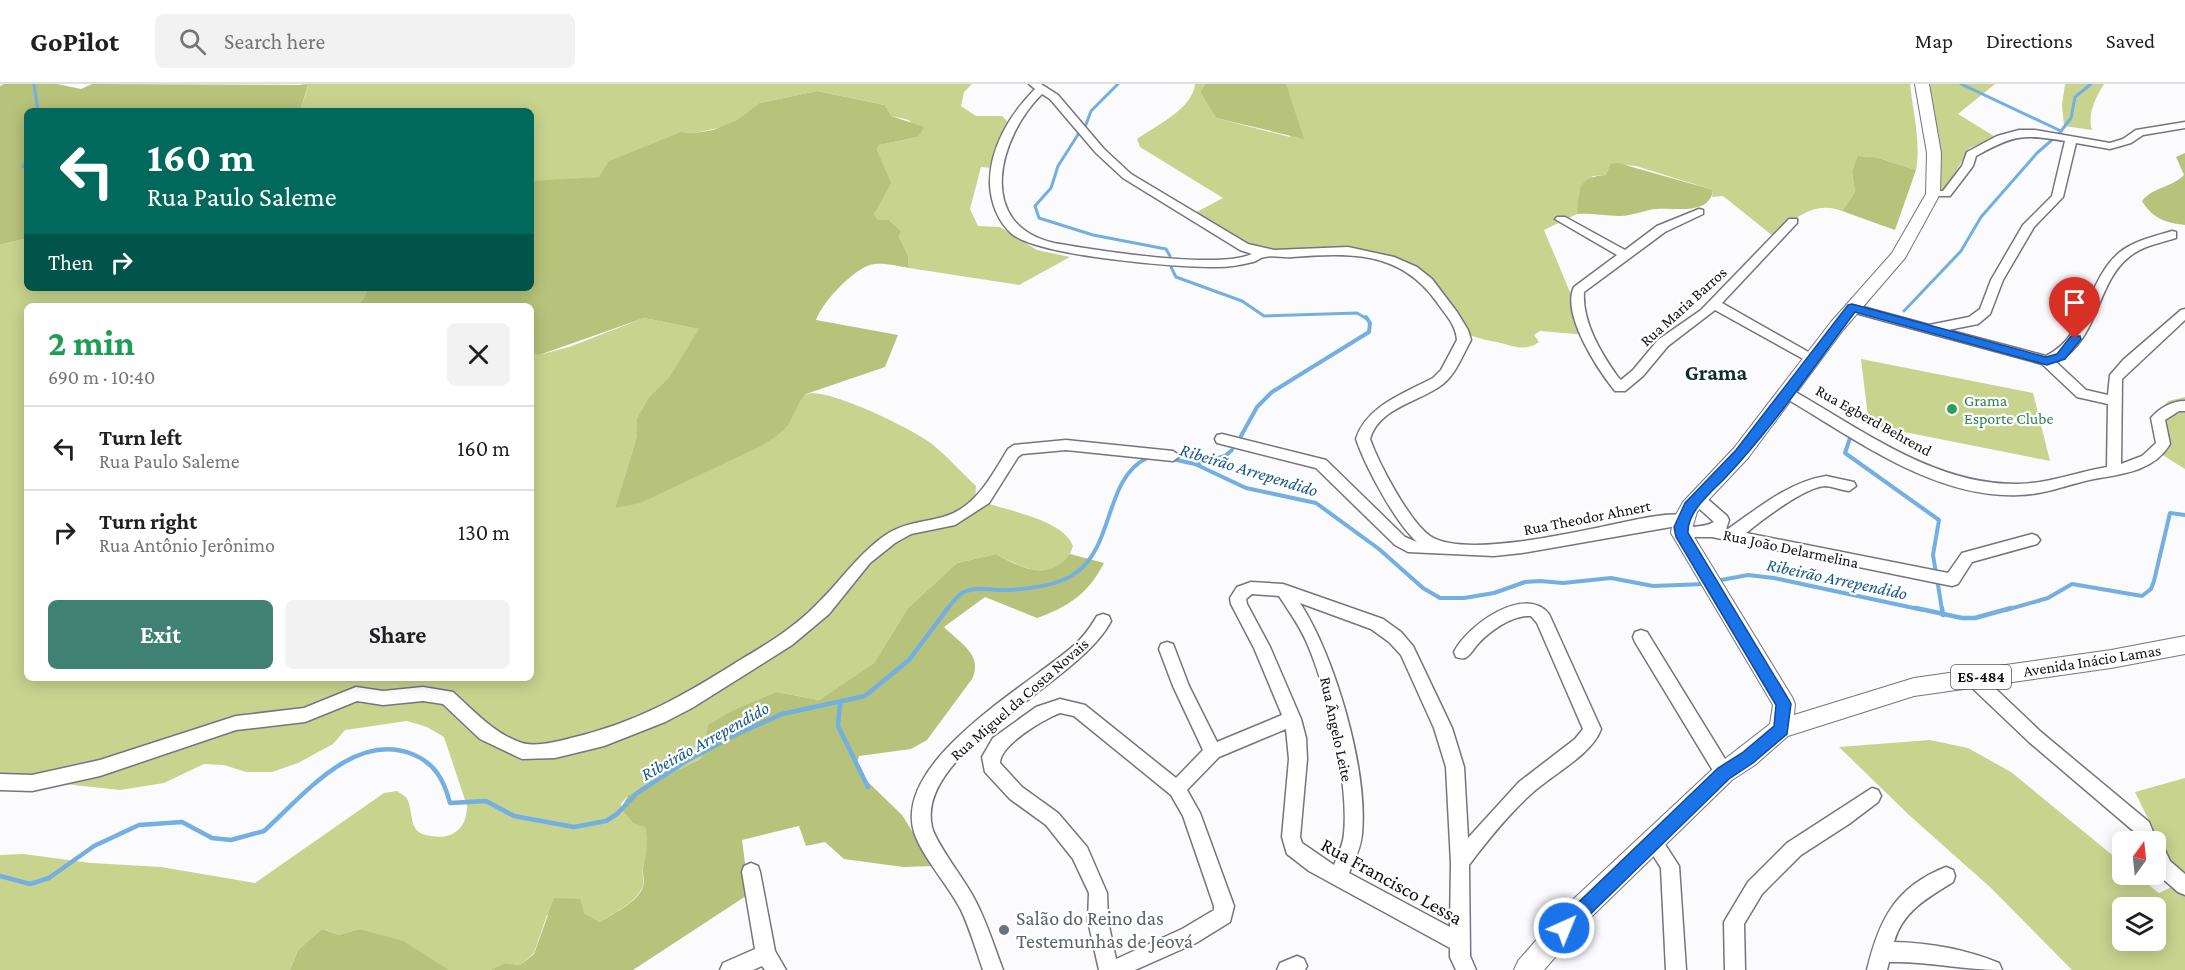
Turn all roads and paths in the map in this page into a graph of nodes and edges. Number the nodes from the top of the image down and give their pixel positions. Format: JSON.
{"nodes":[{"id":1,"x":1922,"y":84,"type":"edge"},
{"id":2,"x":1038,"y":86,"type":"edge"},
{"id":3,"x":2185,"y":125,"type":"edge"},
{"id":4,"x":2071,"y":139,"type":"junction"},
{"id":5,"x":1933,"y":194,"type":"junction"},
{"id":6,"x":1699,"y":212,"type":"dead end"},
{"id":7,"x":1561,"y":219,"type":"dead end"},
{"id":8,"x":1793,"y":221,"type":"dead end"},
{"id":9,"x":2172,"y":235,"type":"dead end"},
{"id":10,"x":1263,"y":253,"type":"junction"},
{"id":11,"x":1627,"y":256,"type":"junction"},
{"id":12,"x":1714,"y":304,"type":"junction"},
{"id":13,"x":1852,"y":308,"type":"junction"},
{"id":14,"x":2185,"y":313,"type":"edge"},
{"id":15,"x":1927,"y":329,"type":"junction"},
{"id":16,"x":1812,"y":358,"type":"junction"},
{"id":17,"x":2047,"y":361,"type":"junction"},
{"id":18,"x":1787,"y":393,"type":"junction"},
{"id":19,"x":2115,"y":401,"type":"junction"},
{"id":20,"x":2185,"y":406,"type":"edge"},
{"id":21,"x":1222,"y":439,"type":"dead end"},
{"id":22,"x":1173,"y":456,"type":"dead end"},
{"id":23,"x":2114,"y":469,"type":"junction"},
{"id":24,"x":1849,"y":486,"type":"dead end"},
{"id":25,"x":1698,"y":499,"type":"junction"},
{"id":26,"x":1682,"y":526,"type":"junction"},
{"id":27,"x":1713,"y":532,"type":"junction"},
{"id":28,"x":1730,"y":536,"type":"junction"},
{"id":29,"x":2032,"y":540,"type":"dead end"},
{"id":30,"x":1453,"y":548,"type":"junction"},
{"id":31,"x":1276,"y":589,"type":"junction"},
{"id":32,"x":1103,"y":621,"type":"dead end"},
{"id":33,"x":1641,"y":637,"type":"dead end"},
{"id":34,"x":2185,"y":645,"type":"edge"},
{"id":35,"x":1167,"y":649,"type":"dead end"},
{"id":36,"x":1462,"y":652,"type":"dead end"},
{"id":37,"x":1973,"y":678,"type":"junction"},
{"id":38,"x":1292,"y":719,"type":"junction"},
{"id":39,"x":1782,"y":729,"type":"junction"},
{"id":40,"x":1213,"y":752,"type":"junction"},
{"id":41,"x":1724,"y":773,"type":"junction"},
{"id":42,"x":0,"y":782,"type":"edge"},
{"id":43,"x":1177,"y":789,"type":"junction"},
{"id":44,"x":1872,"y":796,"type":"dead end"},
{"id":45,"x":2144,"y":831,"type":"edge"},
{"id":46,"x":1653,"y":841,"type":"junction"},
{"id":47,"x":1460,"y":863,"type":"junction"},
{"id":48,"x":2166,"y":869,"type":"edge"},
{"id":49,"x":751,"y":872,"type":"dead end"},
{"id":50,"x":1338,"y":876,"type":"junction"},
{"id":51,"x":1946,"y":876,"type":"dead end"},
{"id":52,"x":2185,"y":885,"type":"edge"},
{"id":53,"x":1460,"y":943,"type":"junction"},
{"id":54,"x":1879,"y":961,"type":"edge"},
{"id":55,"x":771,"y":962,"type":"edge"},
{"id":56,"x":730,"y":970,"type":"edge"},
{"id":57,"x":993,"y":970,"type":"edge"},
{"id":58,"x":1111,"y":970,"type":"edge"},
{"id":59,"x":1466,"y":970,"type":"edge"},
{"id":60,"x":1527,"y":970,"type":"edge"},
{"id":61,"x":1676,"y":970,"type":"edge"},
{"id":62,"x":1735,"y":970,"type":"edge"},
{"id":63,"x":1992,"y":970,"type":"edge"}],
"edges":[{"from":1,"to":5,"type":"main road"},
{"from":2,"to":10,"type":"street"},
{"from":2,"to":10,"type":"street"},
{"from":3,"to":4,"type":"street"},
{"from":4,"to":5,"type":"street"},
{"from":4,"to":15,"type":"street"},
{"from":5,"to":13,"type":"main road"},
{"from":6,"to":11,"type":"street","name":"Rua Maria Barros"},
{"from":7,"to":11,"type":"street"},
{"from":8,"to":12,"type":"street","name":"Rua Maria Barros"},
{"from":9,"to":17,"type":"street"},
{"from":10,"to":30,"type":"street","name":"Rua Theodor Ahnert"},
{"from":11,"to":12,"type":"street","name":"Rua Maria Barros"},
{"from":12,"to":16,"type":"street"},
{"from":13,"to":15,"type":"street"},
{"from":13,"to":16,"type":"main road"},
{"from":14,"to":19,"type":"street"},
{"from":15,"to":17,"type":"street"},
{"from":16,"to":18,"type":"main road"},
{"from":17,"to":19,"type":"street"},
{"from":18,"to":23,"type":"street","name":"Rua Egberd Behrend"},
{"from":18,"to":25,"type":"main road"},
{"from":19,"to":23,"type":"street"},
{"from":20,"to":23,"type":"street","name":"Rua Egberd Behrend"},
{"from":21,"to":30,"type":"street"},
{"from":22,"to":42,"type":"street"},
{"from":24,"to":28,"type":"street"},
{"from":25,"to":26,"type":"main road"},
{"from":25,"to":27,"type":"street"},
{"from":26,"to":27,"type":"street","name":"Rua Theodor Ahnert"},
{"from":26,"to":30,"type":"street","name":"Rua Theodor Ahnert"},
{"from":26,"to":39,"type":"main road"},
{"from":27,"to":28,"type":"street","name":"Rua João Delarmelina"},
{"from":28,"to":29,"type":"street","name":"Rua João Delarmelina"},
{"from":31,"to":38,"type":"street","name":"Rua Francisco Lessa"},
{"from":31,"to":47,"type":"street"},
{"from":31,"to":50,"type":"street","name":"Rua Ângelo Leite"},
{"from":32,"to":57,"type":"street","name":"Rua Miguel da Costa Novais"},
{"from":33,"to":41,"type":"street"},
{"from":34,"to":37,"type":"main road","name":"Avenida Inácio Lamas","number":"ES-484"},
{"from":35,"to":40,"type":"street"},
{"from":36,"to":47,"type":"street"},
{"from":37,"to":39,"type":"main road","name":"Avenida Inácio Lamas","number":"ES-484"},
{"from":37,"to":45,"type":"street"},
{"from":38,"to":40,"type":"street"},
{"from":38,"to":50,"type":"street","name":"Rua Francisco Lessa"},
{"from":39,"to":41,"type":"main road","name":"Avenida Inácio Lamas"},
{"from":40,"to":43,"type":"street"},
{"from":41,"to":46,"type":"main road","name":"Avenida Inácio Lamas"},
{"from":43,"to":58,"type":"street"},
{"from":43,"to":58,"type":"street"},
{"from":44,"to":62,"type":"street"},
{"from":46,"to":60,"type":"main road","name":"Avenida Inácio Lamas"},
{"from":46,"to":61,"type":"street"},
{"from":47,"to":53,"type":"street"},
{"from":48,"to":52,"type":"street"},
{"from":49,"to":55,"type":"street"},
{"from":50,"to":53,"type":"street","name":"Rua Francisco Lessa"},
{"from":51,"to":54,"type":"street"},
{"from":53,"to":59,"type":"street"},
{"from":54,"to":63,"type":"street"},
{"from":55,"to":56,"type":"street"}]}
